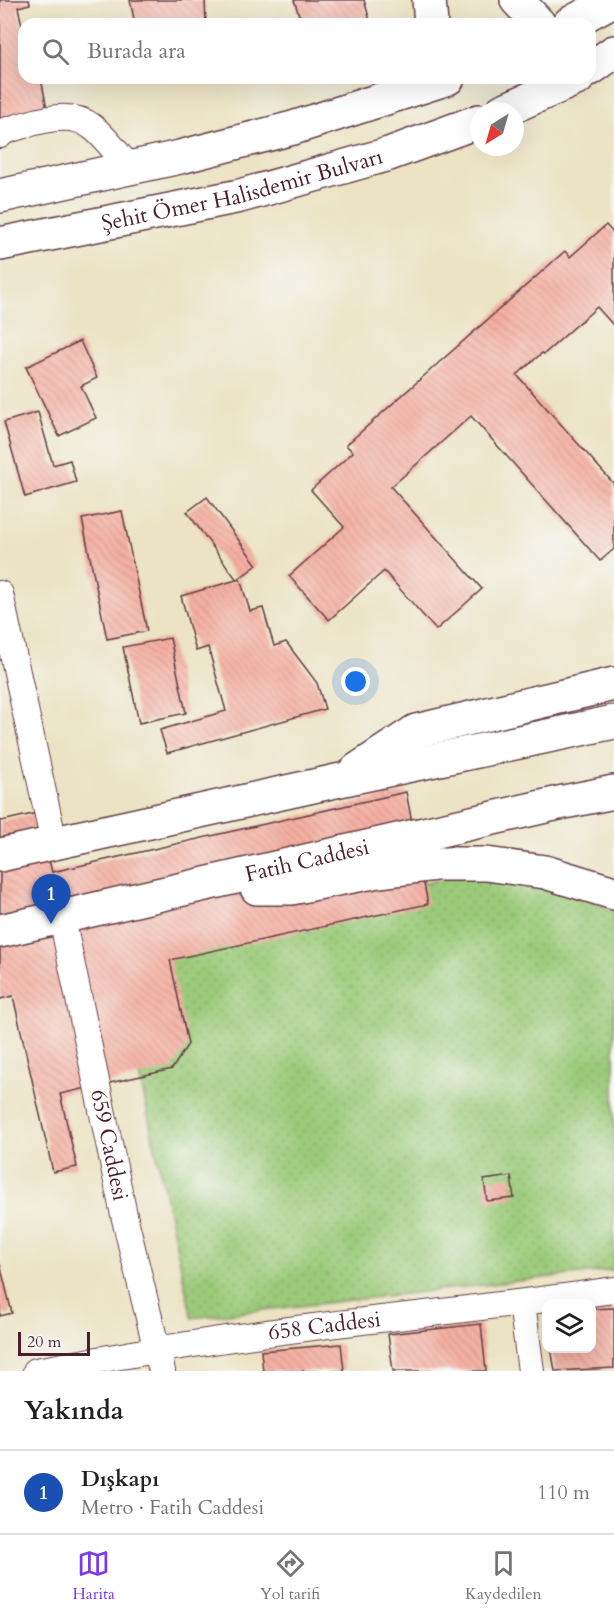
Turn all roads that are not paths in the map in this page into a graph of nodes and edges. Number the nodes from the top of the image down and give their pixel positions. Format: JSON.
{"nodes":[{"id":1,"x":429,"y":0,"type":"edge"},
{"id":2,"x":517,"y":0,"type":"edge"},
{"id":3,"x":613,"y":0,"type":"edge"},
{"id":4,"x":430,"y":18,"type":"edge"},
{"id":5,"x":534,"y":18,"type":"edge"},
{"id":6,"x":580,"y":18,"type":"edge"},
{"id":7,"x":614,"y":52,"type":"edge"},
{"id":8,"x":614,"y":60,"type":"edge"},
{"id":9,"x":596,"y":66,"type":"edge"},
{"id":10,"x":596,"y":69,"type":"edge"},
{"id":11,"x":426,"y":84,"type":"edge"},
{"id":12,"x":564,"y":84,"type":"edge"},
{"id":13,"x":523,"y":102,"type":"edge"},
{"id":14,"x":470,"y":124,"type":"edge"},
{"id":15,"x":0,"y":135,"type":"edge"},
{"id":16,"x":130,"y":168,"type":"junction"},
{"id":17,"x":0,"y":196,"type":"edge"},
{"id":18,"x":0,"y":244,"type":"edge"},
{"id":19,"x":0,"y":594,"type":"edge"},
{"id":20,"x":614,"y":684,"type":"edge"},
{"id":21,"x":614,"y":722,"type":"edge"},
{"id":22,"x":345,"y":779,"type":"junction"},
{"id":23,"x":614,"y":792,"type":"edge"},
{"id":24,"x":54,"y":843,"type":"junction"},
{"id":25,"x":0,"y":855,"type":"edge"},
{"id":26,"x":190,"y":889,"type":"junction"},
{"id":27,"x":614,"y":893,"type":"edge"},
{"id":28,"x":62,"y":918,"type":"junction"},
{"id":29,"x":0,"y":931,"type":"edge"},
{"id":30,"x":614,"y":1290,"type":"edge"},
{"id":31,"x":522,"y":1303,"type":"junction"},
{"id":32,"x":160,"y":1360,"type":"edge"},
{"id":33,"x":36,"y":1371,"type":"edge"},
{"id":34,"x":531,"y":1371,"type":"edge"}],
"edges":[{"from":1,"to":4,"type":"main road"},
{"from":2,"to":5,"type":"main road"},
{"from":3,"to":6,"type":"main road"},
{"from":7,"to":9,"type":"main road"},
{"from":8,"to":10,"type":"main road"},
{"from":11,"to":16,"type":"main road","name":"Şehit Ömer Halisdemir Bulvarı"},
{"from":12,"to":13,"type":"main road"},
{"from":14,"to":18,"type":"main road","name":"Şehit Ömer Halisdemir Bulvarı"},
{"from":15,"to":16,"type":"street"},
{"from":16,"to":17,"type":"main road","name":"Şehit Ömer Halisdemir Bulvarı"},
{"from":19,"to":24,"type":"street"},
{"from":20,"to":22,"type":"main road"},
{"from":21,"to":22,"type":"main road"},
{"from":22,"to":24,"type":"main road"},
{"from":23,"to":26,"type":"main road","name":"Fatih Caddesi"},
{"from":24,"to":25,"type":"main road"},
{"from":26,"to":27,"type":"main road"},
{"from":26,"to":28,"type":"main road","name":"Fatih Caddesi"},
{"from":28,"to":29,"type":"main road","name":"Fatih Caddesi"},
{"from":28,"to":32,"type":"street","name":"659 Caddesi"},
{"from":30,"to":31,"type":"street","name":"658 Caddesi"},
{"from":31,"to":32,"type":"street","name":"658 Caddesi"},
{"from":31,"to":34,"type":"street"},
{"from":32,"to":33,"type":"street","name":"658 Caddesi"}]}
